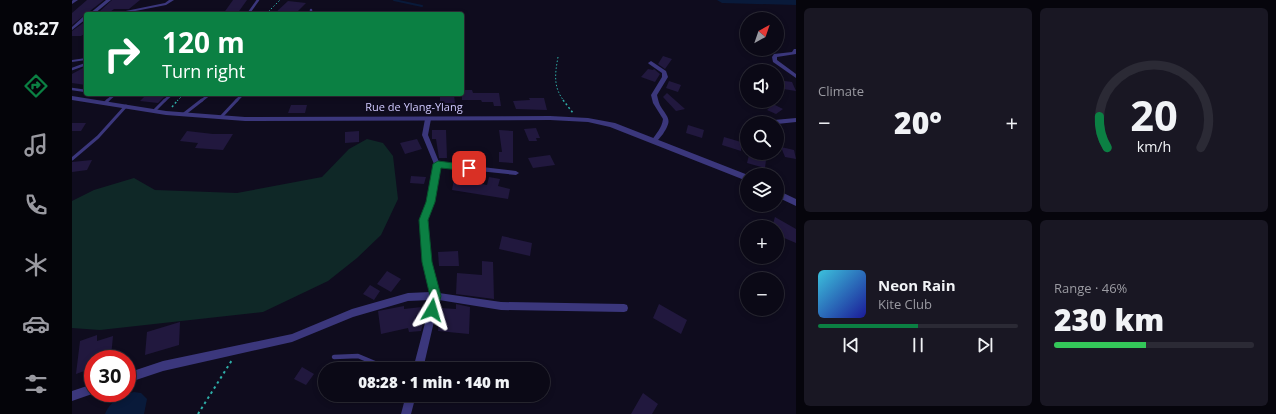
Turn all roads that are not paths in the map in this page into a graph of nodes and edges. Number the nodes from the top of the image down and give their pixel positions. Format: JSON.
{"nodes":[{"id":1,"x":76,"y":0,"type":"edge"},
{"id":2,"x":109,"y":0,"type":"edge"},
{"id":3,"x":172,"y":0,"type":"edge"},
{"id":4,"x":258,"y":0,"type":"edge"},
{"id":5,"x":72,"y":3,"type":"edge"},
{"id":6,"x":94,"y":12,"type":"edge"},
{"id":7,"x":124,"y":12,"type":"edge"},
{"id":8,"x":250,"y":12,"type":"edge"},
{"id":9,"x":84,"y":20,"type":"edge"},
{"id":10,"x":72,"y":29,"type":"edge"},
{"id":11,"x":796,"y":50,"type":"edge"},
{"id":12,"x":84,"y":59,"type":"edge"},
{"id":13,"x":72,"y":61,"type":"edge"},
{"id":14,"x":651,"y":63,"type":"dead end"},
{"id":15,"x":84,"y":65,"type":"edge"},
{"id":16,"x":72,"y":69,"type":"edge"},
{"id":17,"x":796,"y":76,"type":"edge"},
{"id":18,"x":72,"y":89,"type":"edge"},
{"id":19,"x":84,"y":91,"type":"edge"},
{"id":20,"x":113,"y":96,"type":"edge"},
{"id":21,"x":170,"y":96,"type":"edge"},
{"id":22,"x":207,"y":96,"type":"edge"},
{"id":23,"x":241,"y":96,"type":"edge"},
{"id":24,"x":72,"y":98,"type":"edge"},
{"id":25,"x":105,"y":103,"type":"junction"},
{"id":26,"x":126,"y":106,"type":"junction"},
{"id":27,"x":154,"y":110,"type":"junction"},
{"id":28,"x":184,"y":114,"type":"junction"},
{"id":29,"x":221,"y":117,"type":"junction"},
{"id":30,"x":428,"y":119,"type":"junction"},
{"id":31,"x":796,"y":120,"type":"edge"},
{"id":32,"x":784,"y":121,"type":"edge"},
{"id":33,"x":654,"y":141,"type":"junction"},
{"id":34,"x":72,"y":159,"type":"edge"},
{"id":35,"x":438,"y":164,"type":"junction"},
{"id":36,"x":516,"y":173,"type":"dead end"},
{"id":37,"x":740,"y":175,"type":"edge"},
{"id":38,"x":784,"y":197,"type":"edge"},
{"id":39,"x":796,"y":203,"type":"edge"},
{"id":40,"x":436,"y":296,"type":"junction"},
{"id":41,"x":624,"y":308,"type":"dead end"},
{"id":42,"x":334,"y":356,"type":"dead end"},
{"id":43,"x":372,"y":362,"type":"edge"},
{"id":44,"x":420,"y":362,"type":"edge"},
{"id":45,"x":136,"y":375,"type":"edge"},
{"id":46,"x":84,"y":392,"type":"edge"},
{"id":47,"x":72,"y":396,"type":"edge"},
{"id":48,"x":409,"y":402,"type":"edge"},
{"id":49,"x":406,"y":414,"type":"edge"}],
"edges":[{"from":1,"to":5,"type":"street"},
{"from":2,"to":6,"type":"street"},
{"from":3,"to":7,"type":"street"},
{"from":4,"to":8,"type":"lane"},
{"from":9,"to":10,"type":"street"},
{"from":11,"to":17,"type":"street"},
{"from":12,"to":13,"type":"street"},
{"from":14,"to":33,"type":"street"},
{"from":15,"to":16,"type":"lane"},
{"from":18,"to":19,"type":"lane"},
{"from":20,"to":25,"type":"lane"},
{"from":21,"to":27,"type":"lane"},
{"from":22,"to":28,"type":"lane"},
{"from":23,"to":29,"type":"lane"},
{"from":24,"to":25,"type":"street","name":"Rue de Ylang-Ylang"},
{"from":25,"to":26,"type":"street","name":"Rue de Ylang-Ylang"},
{"from":26,"to":27,"type":"street","name":"Rue de Ylang-Ylang"},
{"from":26,"to":34,"type":"lane"},
{"from":27,"to":28,"type":"street","name":"Rue de Ylang-Ylang"},
{"from":28,"to":29,"type":"street","name":"Rue de Ylang-Ylang"},
{"from":29,"to":30,"type":"street","name":"Rue de Ylang-Ylang"},
{"from":30,"to":33,"type":"street","name":"Rue de Ylang-Ylang"},
{"from":30,"to":35,"type":"street"},
{"from":31,"to":32,"type":"street"},
{"from":33,"to":37,"type":"street","name":"Rue de Ylang-Ylang"},
{"from":35,"to":36,"type":"street"},
{"from":35,"to":40,"type":"street"},
{"from":38,"to":39,"type":"street"},
{"from":40,"to":41,"type":"street"},
{"from":40,"to":44,"type":"street"},
{"from":40,"to":45,"type":"street"},
{"from":42,"to":43,"type":"lane"},
{"from":46,"to":47,"type":"street"},
{"from":48,"to":49,"type":"street"}]}
